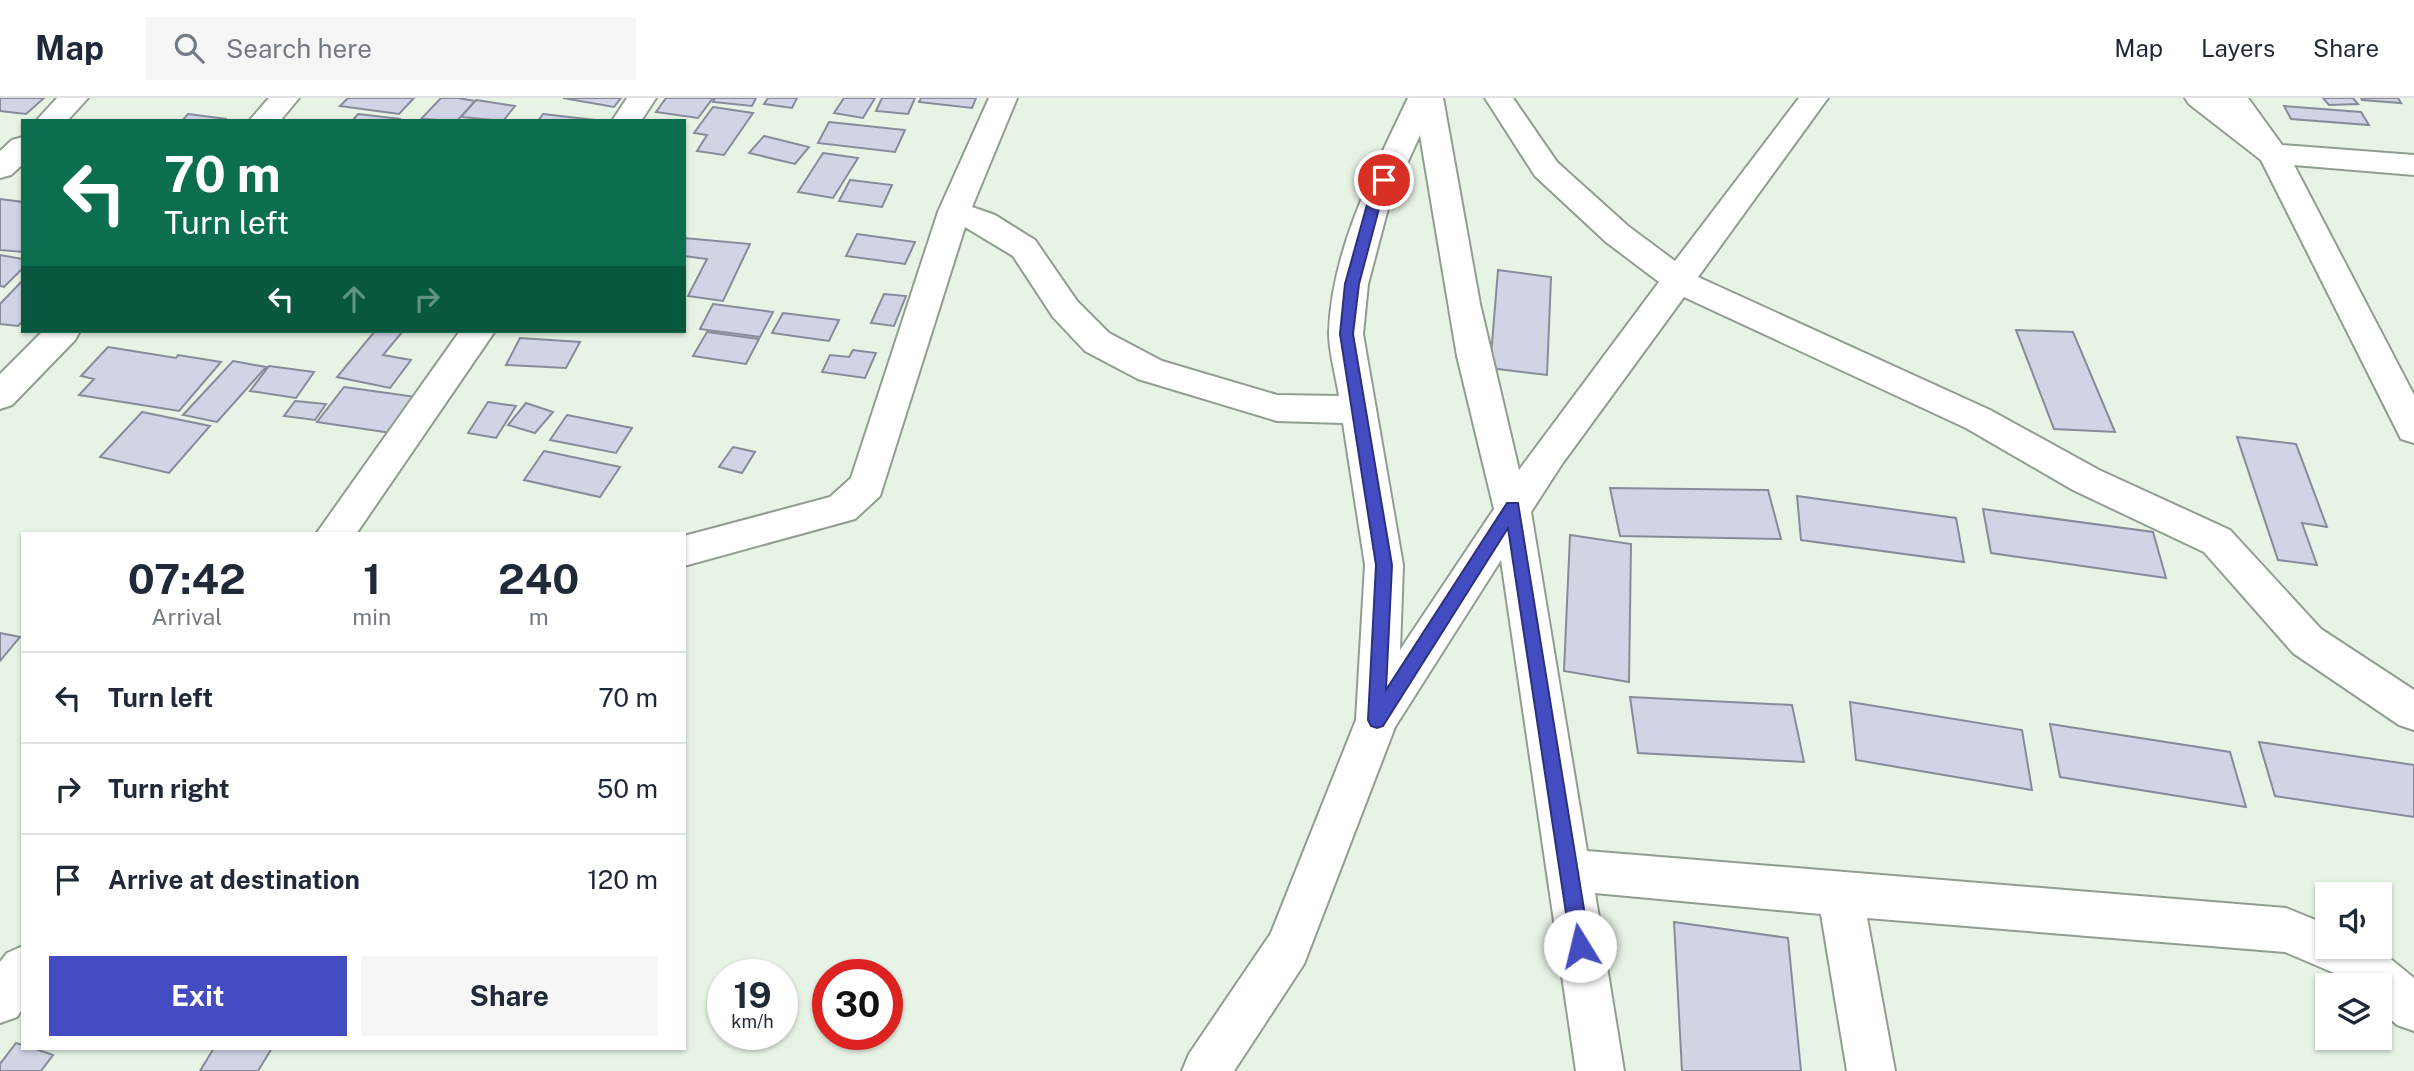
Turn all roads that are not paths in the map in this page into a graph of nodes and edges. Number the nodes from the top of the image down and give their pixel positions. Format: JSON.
{"nodes":[{"id":1,"x":74,"y":98,"type":"edge"},
{"id":2,"x":285,"y":98,"type":"edge"},
{"id":3,"x":642,"y":98,"type":"edge"},
{"id":4,"x":1003,"y":98,"type":"edge"},
{"id":5,"x":1422,"y":98,"type":"edge"},
{"id":6,"x":1429,"y":98,"type":"edge"},
{"id":7,"x":1499,"y":98,"type":"edge"},
{"id":8,"x":1814,"y":98,"type":"edge"},
{"id":9,"x":2199,"y":98,"type":"edge"},
{"id":10,"x":2233,"y":98,"type":"edge"},
{"id":11,"x":52,"y":119,"type":"edge"},
{"id":12,"x":265,"y":119,"type":"edge"},
{"id":13,"x":627,"y":119,"type":"edge"},
{"id":14,"x":21,"y":149,"type":"edge"},
{"id":15,"x":2273,"y":154,"type":"junction"},
{"id":16,"x":2414,"y":165,"type":"edge"},
{"id":17,"x":0,"y":168,"type":"edge"},
{"id":18,"x":954,"y":212,"type":"junction"},
{"id":19,"x":1679,"y":281,"type":"junction"},
{"id":20,"x":60,"y":333,"type":"edge"},
{"id":21,"x":477,"y":333,"type":"edge"},
{"id":22,"x":0,"y":396,"type":"edge"},
{"id":23,"x":1359,"y":410,"type":"junction"},
{"id":24,"x":2414,"y":429,"type":"edge"},
{"id":25,"x":1512,"y":508,"type":"junction"},
{"id":26,"x":336,"y":532,"type":"edge"},
{"id":27,"x":686,"y":550,"type":"edge"},
{"id":28,"x":2414,"y":712,"type":"edge"},
{"id":29,"x":1377,"y":720,"type":"junction"},
{"id":30,"x":1569,"y":870,"type":"junction"},
{"id":31,"x":1840,"y":894,"type":"junction"},
{"id":32,"x":21,"y":972,"type":"edge"},
{"id":33,"x":0,"y":1000,"type":"edge"},
{"id":34,"x":2414,"y":1008,"type":"edge"},
{"id":35,"x":1206,"y":1071,"type":"edge"},
{"id":36,"x":1600,"y":1071,"type":"edge"},
{"id":37,"x":1871,"y":1071,"type":"edge"}],
"edges":[{"from":1,"to":11,"type":"street"},
{"from":2,"to":12,"type":"street"},
{"from":3,"to":13,"type":"street"},
{"from":4,"to":18,"type":"street"},
{"from":5,"to":23,"type":"street"},
{"from":6,"to":25,"type":"street"},
{"from":7,"to":19,"type":"street"},
{"from":8,"to":19,"type":"street"},
{"from":9,"to":15,"type":"street"},
{"from":10,"to":15,"type":"street"},
{"from":14,"to":17,"type":"street"},
{"from":15,"to":16,"type":"street"},
{"from":15,"to":24,"type":"street"},
{"from":18,"to":23,"type":"street"},
{"from":18,"to":27,"type":"street"},
{"from":19,"to":25,"type":"street"},
{"from":19,"to":28,"type":"street"},
{"from":20,"to":22,"type":"street"},
{"from":21,"to":26,"type":"street"},
{"from":23,"to":29,"type":"street"},
{"from":25,"to":29,"type":"street"},
{"from":25,"to":30,"type":"street"},
{"from":29,"to":35,"type":"street"},
{"from":30,"to":31,"type":"street"},
{"from":30,"to":36,"type":"street"},
{"from":31,"to":34,"type":"street"},
{"from":31,"to":37,"type":"street"},
{"from":32,"to":33,"type":"street"}]}
